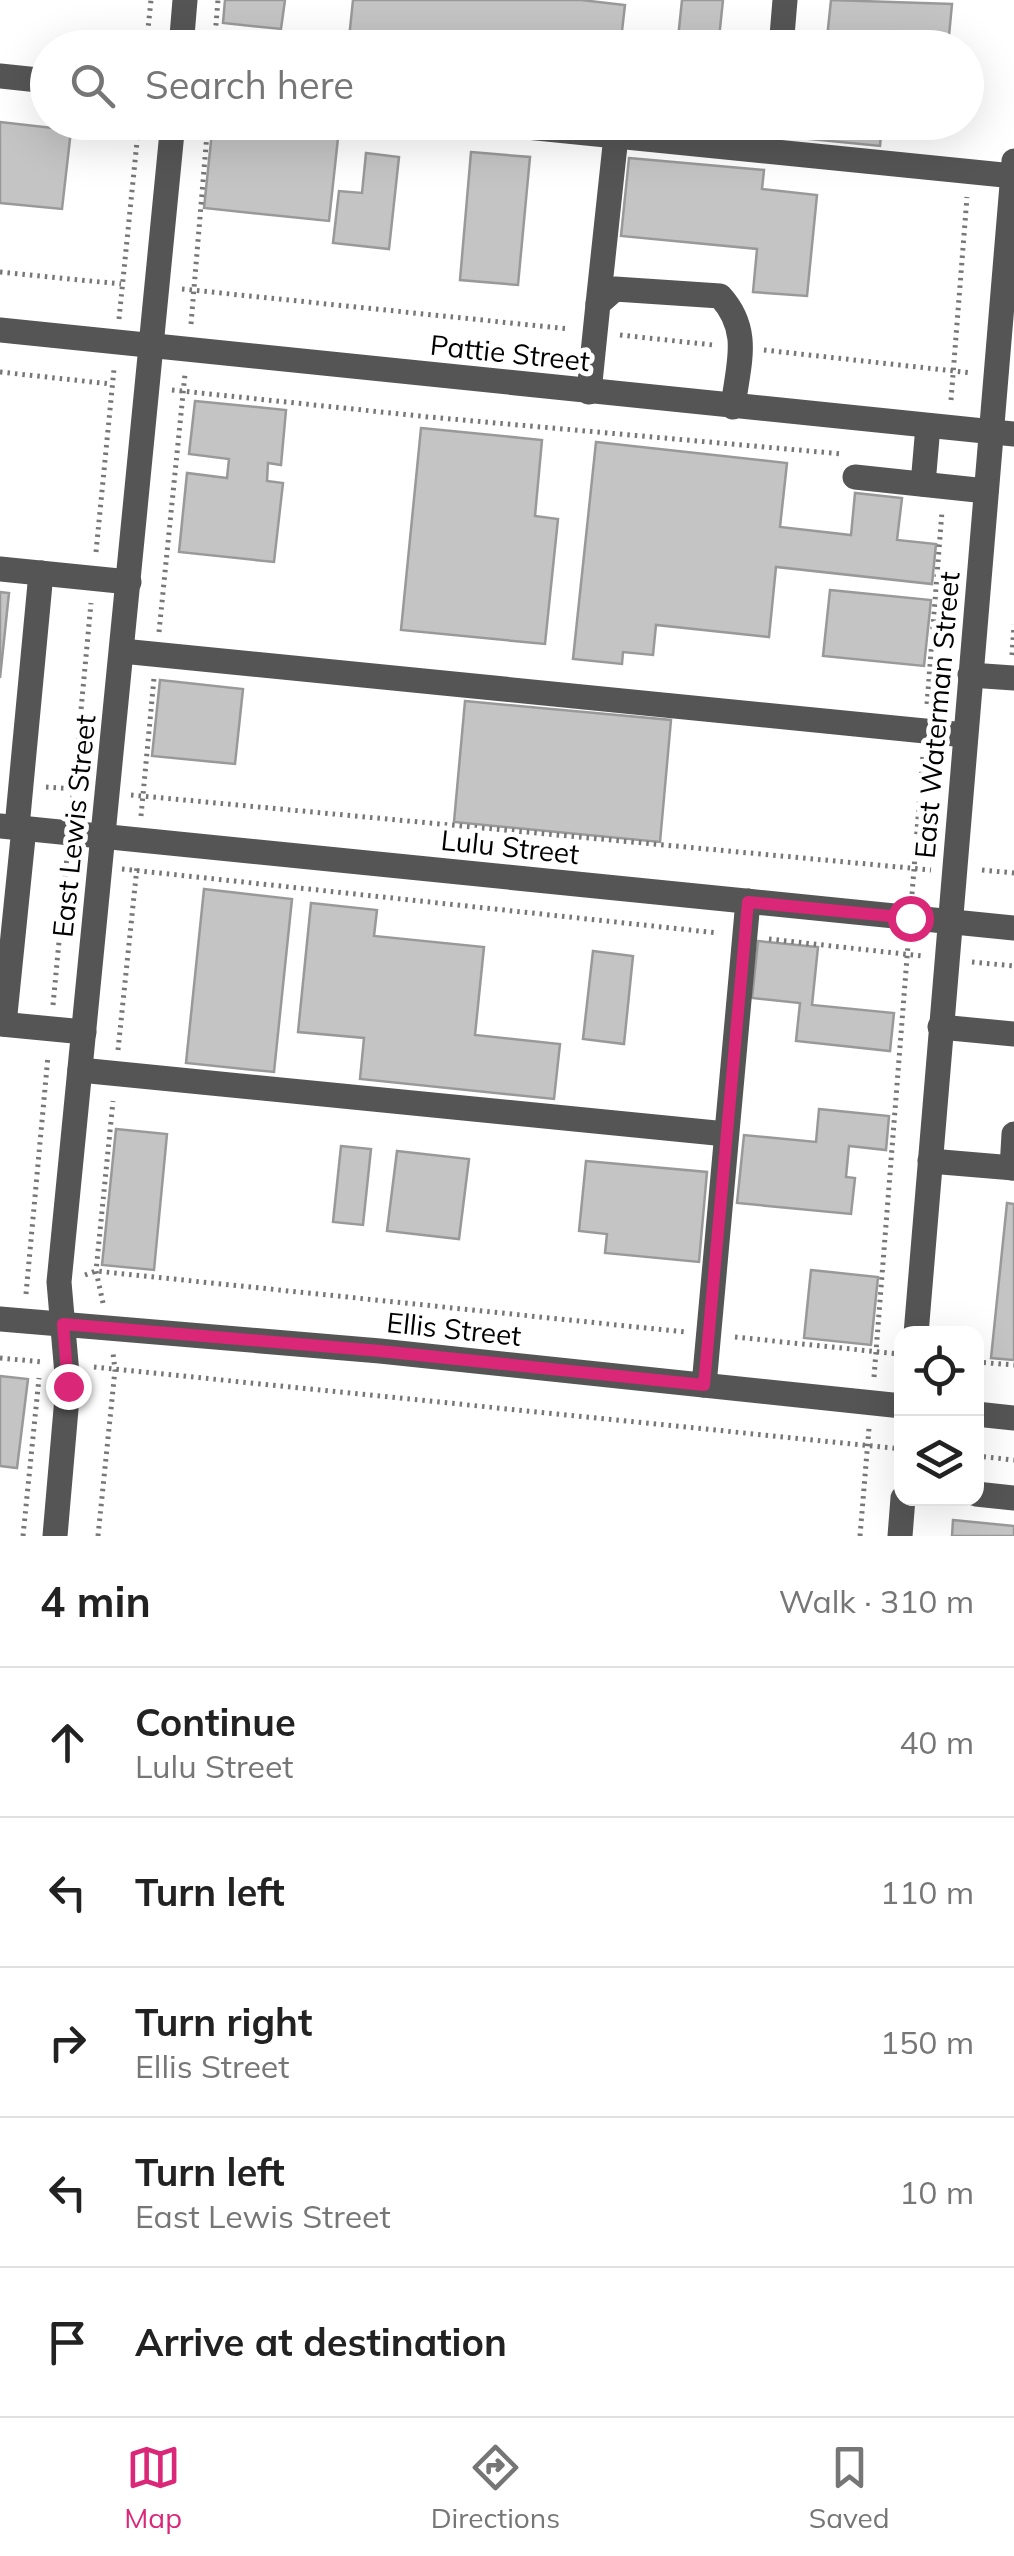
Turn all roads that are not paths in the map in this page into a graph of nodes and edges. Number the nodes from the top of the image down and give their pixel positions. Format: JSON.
{"nodes":[{"id":1,"x":185,"y":0,"type":"edge"},
{"id":2,"x":786,"y":0,"type":"edge"},
{"id":3,"x":182,"y":30,"type":"edge"},
{"id":4,"x":783,"y":30,"type":"edge"},
{"id":5,"x":0,"y":76,"type":"edge"},
{"id":6,"x":30,"y":78,"type":"edge"},
{"id":7,"x":172,"y":140,"type":"edge"},
{"id":8,"x":616,"y":140,"type":"edge"},
{"id":9,"x":656,"y":140,"type":"edge"},
{"id":10,"x":1014,"y":162,"type":"edge"},
{"id":11,"x":1013,"y":176,"type":"edge"},
{"id":12,"x":598,"y":304,"type":"junction"},
{"id":13,"x":0,"y":330,"type":"edge"},
{"id":14,"x":152,"y":346,"type":"junction"},
{"id":15,"x":589,"y":392,"type":"junction"},
{"id":16,"x":733,"y":407,"type":"junction"},
{"id":17,"x":938,"y":427,"type":"junction"},
{"id":18,"x":1002,"y":433,"type":"edge"},
{"id":19,"x":850,"y":466,"type":"road end"},
{"id":20,"x":933,"y":485,"type":"junction"},
{"id":21,"x":986,"y":491,"type":"junction"},
{"id":22,"x":0,"y":570,"type":"edge"},
{"id":23,"x":40,"y":574,"type":"junction"},
{"id":24,"x":129,"y":582,"type":"junction"},
{"id":25,"x":122,"y":651,"type":"junction"},
{"id":26,"x":970,"y":675,"type":"junction"},
{"id":27,"x":1014,"y":678,"type":"edge"},
{"id":28,"x":965,"y":735,"type":"junction"},
{"id":29,"x":14,"y":827,"type":"edge"},
{"id":30,"x":103,"y":836,"type":"junction"},
{"id":31,"x":748,"y":902,"type":"junction"},
{"id":32,"x":949,"y":922,"type":"junction"},
{"id":33,"x":1014,"y":928,"type":"edge"},
{"id":34,"x":2,"y":1024,"type":"edge"},
{"id":35,"x":940,"y":1028,"type":"junction"},
{"id":36,"x":84,"y":1032,"type":"junction"},
{"id":37,"x":1014,"y":1034,"type":"edge"},
{"id":38,"x":80,"y":1070,"type":"junction"},
{"id":39,"x":726,"y":1134,"type":"junction"},
{"id":40,"x":1014,"y":1134,"type":"edge"},
{"id":41,"x":930,"y":1161,"type":"junction"},
{"id":42,"x":1013,"y":1168,"type":"edge"},
{"id":43,"x":6,"y":1308,"type":"edge"},
{"id":44,"x":63,"y":1324,"type":"junction"},
{"id":45,"x":917,"y":1326,"type":"edge"},
{"id":46,"x":704,"y":1385,"type":"junction"},
{"id":47,"x":894,"y":1405,"type":"edge"},
{"id":48,"x":984,"y":1415,"type":"edge"},
{"id":49,"x":1014,"y":1418,"type":"edge"},
{"id":50,"x":984,"y":1495,"type":"edge"},
{"id":51,"x":1014,"y":1498,"type":"edge"},
{"id":52,"x":902,"y":1506,"type":"edge"},
{"id":53,"x":55,"y":1536,"type":"edge"},
{"id":54,"x":900,"y":1536,"type":"edge"}],
"edges":[{"from":1,"to":3,"type":"street"},
{"from":2,"to":4,"type":"street"},
{"from":5,"to":6,"type":"street"},
{"from":7,"to":14,"type":"street","name":"East Lewis Street"},
{"from":8,"to":12,"type":"street"},
{"from":9,"to":11,"type":"street"},
{"from":10,"to":11,"type":"street","name":"East Waterman Street"},
{"from":11,"to":18,"type":"street","name":"East Waterman Street"},
{"from":12,"to":15,"type":"street"},
{"from":12,"to":16,"type":"street"},
{"from":13,"to":14,"type":"street","name":"Pattie Street"},
{"from":14,"to":15,"type":"street","name":"Pattie Street"},
{"from":14,"to":24,"type":"street","name":"East Lewis Street"},
{"from":15,"to":16,"type":"street","name":"Pattie Street"},
{"from":16,"to":17,"type":"street","name":"Pattie Street"},
{"from":17,"to":18,"type":"street","name":"Pattie Street"},
{"from":17,"to":20,"type":"street"},
{"from":18,"to":21,"type":"street","name":"East Waterman Street"},
{"from":19,"to":20,"type":"street"},
{"from":20,"to":21,"type":"street"},
{"from":21,"to":26,"type":"street","name":"East Waterman Street"},
{"from":22,"to":23,"type":"street"},
{"from":23,"to":24,"type":"street"},
{"from":23,"to":29,"type":"street"},
{"from":24,"to":25,"type":"street","name":"East Lewis Street"},
{"from":25,"to":28,"type":"street"},
{"from":25,"to":30,"type":"street","name":"East Lewis Street"},
{"from":26,"to":27,"type":"street"},
{"from":26,"to":28,"type":"street","name":"East Waterman Street"},
{"from":28,"to":32,"type":"street","name":"East Waterman Street"},
{"from":29,"to":30,"type":"street","name":"Lulu Street"},
{"from":29,"to":34,"type":"street"},
{"from":30,"to":31,"type":"street","name":"Lulu Street"},
{"from":30,"to":36,"type":"street","name":"East Lewis Street"},
{"from":31,"to":32,"type":"street","name":"Lulu Street"},
{"from":31,"to":39,"type":"street"},
{"from":32,"to":33,"type":"street","name":"Lulu Street"},
{"from":32,"to":35,"type":"street","name":"East Waterman Street"},
{"from":34,"to":36,"type":"street"},
{"from":35,"to":37,"type":"street"},
{"from":35,"to":41,"type":"street","name":"East Waterman Street"},
{"from":36,"to":38,"type":"street","name":"East Lewis Street"},
{"from":38,"to":39,"type":"street"},
{"from":38,"to":44,"type":"street","name":"East Lewis Street"},
{"from":39,"to":46,"type":"street"},
{"from":40,"to":42,"type":"street"},
{"from":41,"to":42,"type":"street"},
{"from":41,"to":45,"type":"street","name":"East Waterman Street"},
{"from":43,"to":44,"type":"street","name":"Ellis Street"},
{"from":44,"to":46,"type":"street","name":"Ellis Street"},
{"from":44,"to":53,"type":"street","name":"East Lewis Street"},
{"from":46,"to":47,"type":"street","name":"Ellis Street"},
{"from":48,"to":49,"type":"street"},
{"from":50,"to":51,"type":"street"},
{"from":52,"to":54,"type":"street"}]}
